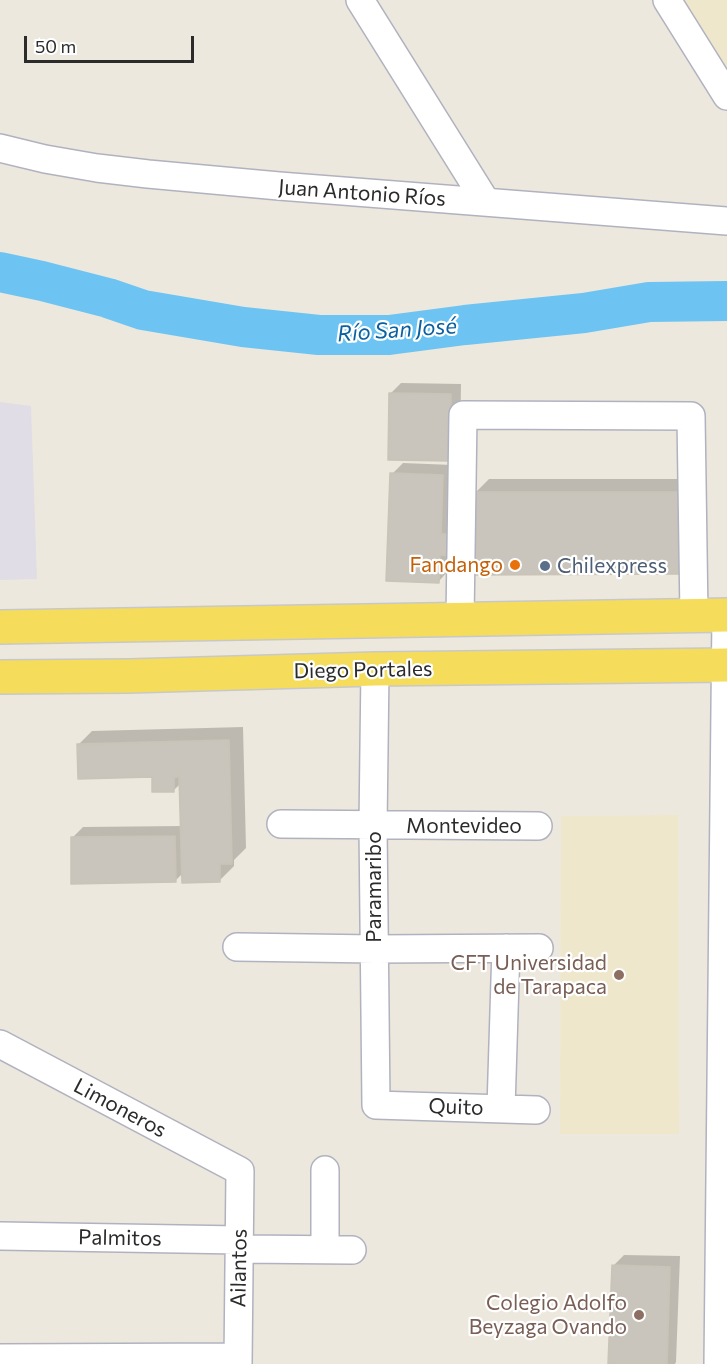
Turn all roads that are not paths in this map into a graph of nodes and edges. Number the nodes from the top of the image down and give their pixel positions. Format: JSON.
{"nodes":[{"id":1,"x":360,"y":0,"type":"edge"},
{"id":2,"x":667,"y":0,"type":"edge"},
{"id":3,"x":727,"y":96,"type":"edge"},
{"id":4,"x":0,"y":148,"type":"edge"},
{"id":5,"x":486,"y":202,"type":"junction"},
{"id":6,"x":727,"y":221,"type":"edge"},
{"id":7,"x":727,"y":615,"type":"edge"},
{"id":8,"x":694,"y":616,"type":"junction"},
{"id":9,"x":460,"y":619,"type":"junction"},
{"id":10,"x":0,"y":627,"type":"edge"},
{"id":11,"x":726,"y":665,"type":"edge"},
{"id":12,"x":375,"y":669,"type":"junction"},
{"id":13,"x":0,"y":677,"type":"edge"},
{"id":14,"x":726,"y":818,"type":"edge"},
{"id":15,"x":281,"y":824,"type":"dead end"},
{"id":16,"x":373,"y":826,"type":"junction"},
{"id":17,"x":538,"y":826,"type":"dead end"},
{"id":18,"x":725,"y":936,"type":"edge"},
{"id":19,"x":237,"y":947,"type":"dead end"},
{"id":20,"x":506,"y":948,"type":"junction"},
{"id":21,"x":539,"y":948,"type":"dead end"},
{"id":22,"x":375,"y":949,"type":"junction"},
{"id":23,"x":0,"y":1044,"type":"edge"},
{"id":24,"x":376,"y":1104,"type":"joint"},
{"id":25,"x":501,"y":1108,"type":"junction"},
{"id":26,"x":536,"y":1110,"type":"dead end"},
{"id":27,"x":724,"y":1121,"type":"edge"},
{"id":28,"x":325,"y":1170,"type":"dead end"},
{"id":29,"x":240,"y":1171,"type":"joint"},
{"id":30,"x":0,"y":1236,"type":"edge"},
{"id":31,"x":240,"y":1244,"type":"junction"},
{"id":32,"x":324,"y":1249,"type":"junction"},
{"id":33,"x":352,"y":1250,"type":"dead end"},
{"id":34,"x":721,"y":1354,"type":"edge"},
{"id":35,"x":0,"y":1358,"type":"edge"},
{"id":36,"x":238,"y":1360,"type":"edge"}],
"edges":[{"from":1,"to":5,"type":"street"},
{"from":2,"to":3,"type":"street"},
{"from":4,"to":5,"type":"street","name":"Juan Antonio Ríos"},
{"from":5,"to":6,"type":"street","name":"Juan Antonio Ríos"},
{"from":7,"to":8,"type":"main road"},
{"from":7,"to":11,"type":"street"},
{"from":8,"to":9,"type":"main road"},
{"from":8,"to":9,"type":"street"},
{"from":9,"to":10,"type":"main road"},
{"from":11,"to":12,"type":"main road","name":"Diego Portales"},
{"from":11,"to":14,"type":"street"},
{"from":12,"to":13,"type":"main road","name":"Diego Portales"},
{"from":12,"to":16,"type":"street","name":"Paramaribo"},
{"from":14,"to":18,"type":"street"},
{"from":15,"to":16,"type":"street","name":"Montevideo"},
{"from":16,"to":17,"type":"street","name":"Montevideo"},
{"from":16,"to":22,"type":"street","name":"Paramaribo"},
{"from":18,"to":27,"type":"street"},
{"from":19,"to":22,"type":"street"},
{"from":20,"to":21,"type":"street"},
{"from":20,"to":22,"type":"street"},
{"from":20,"to":25,"type":"street"},
{"from":22,"to":24,"type":"street","name":"Paramaribo"},
{"from":23,"to":29,"type":"street","name":"Limoneros"},
{"from":24,"to":25,"type":"street","name":"Quito"},
{"from":25,"to":26,"type":"street","name":"Quito"},
{"from":27,"to":34,"type":"street"},
{"from":28,"to":32,"type":"street"},
{"from":29,"to":31,"type":"street","name":"Ailantos"},
{"from":30,"to":31,"type":"street","name":"Palmitos"},
{"from":31,"to":32,"type":"street","name":"Palmitos"},
{"from":31,"to":36,"type":"street","name":"Ailantos"},
{"from":32,"to":33,"type":"street","name":"Palmitos"},
{"from":35,"to":36,"type":"street"}]}
